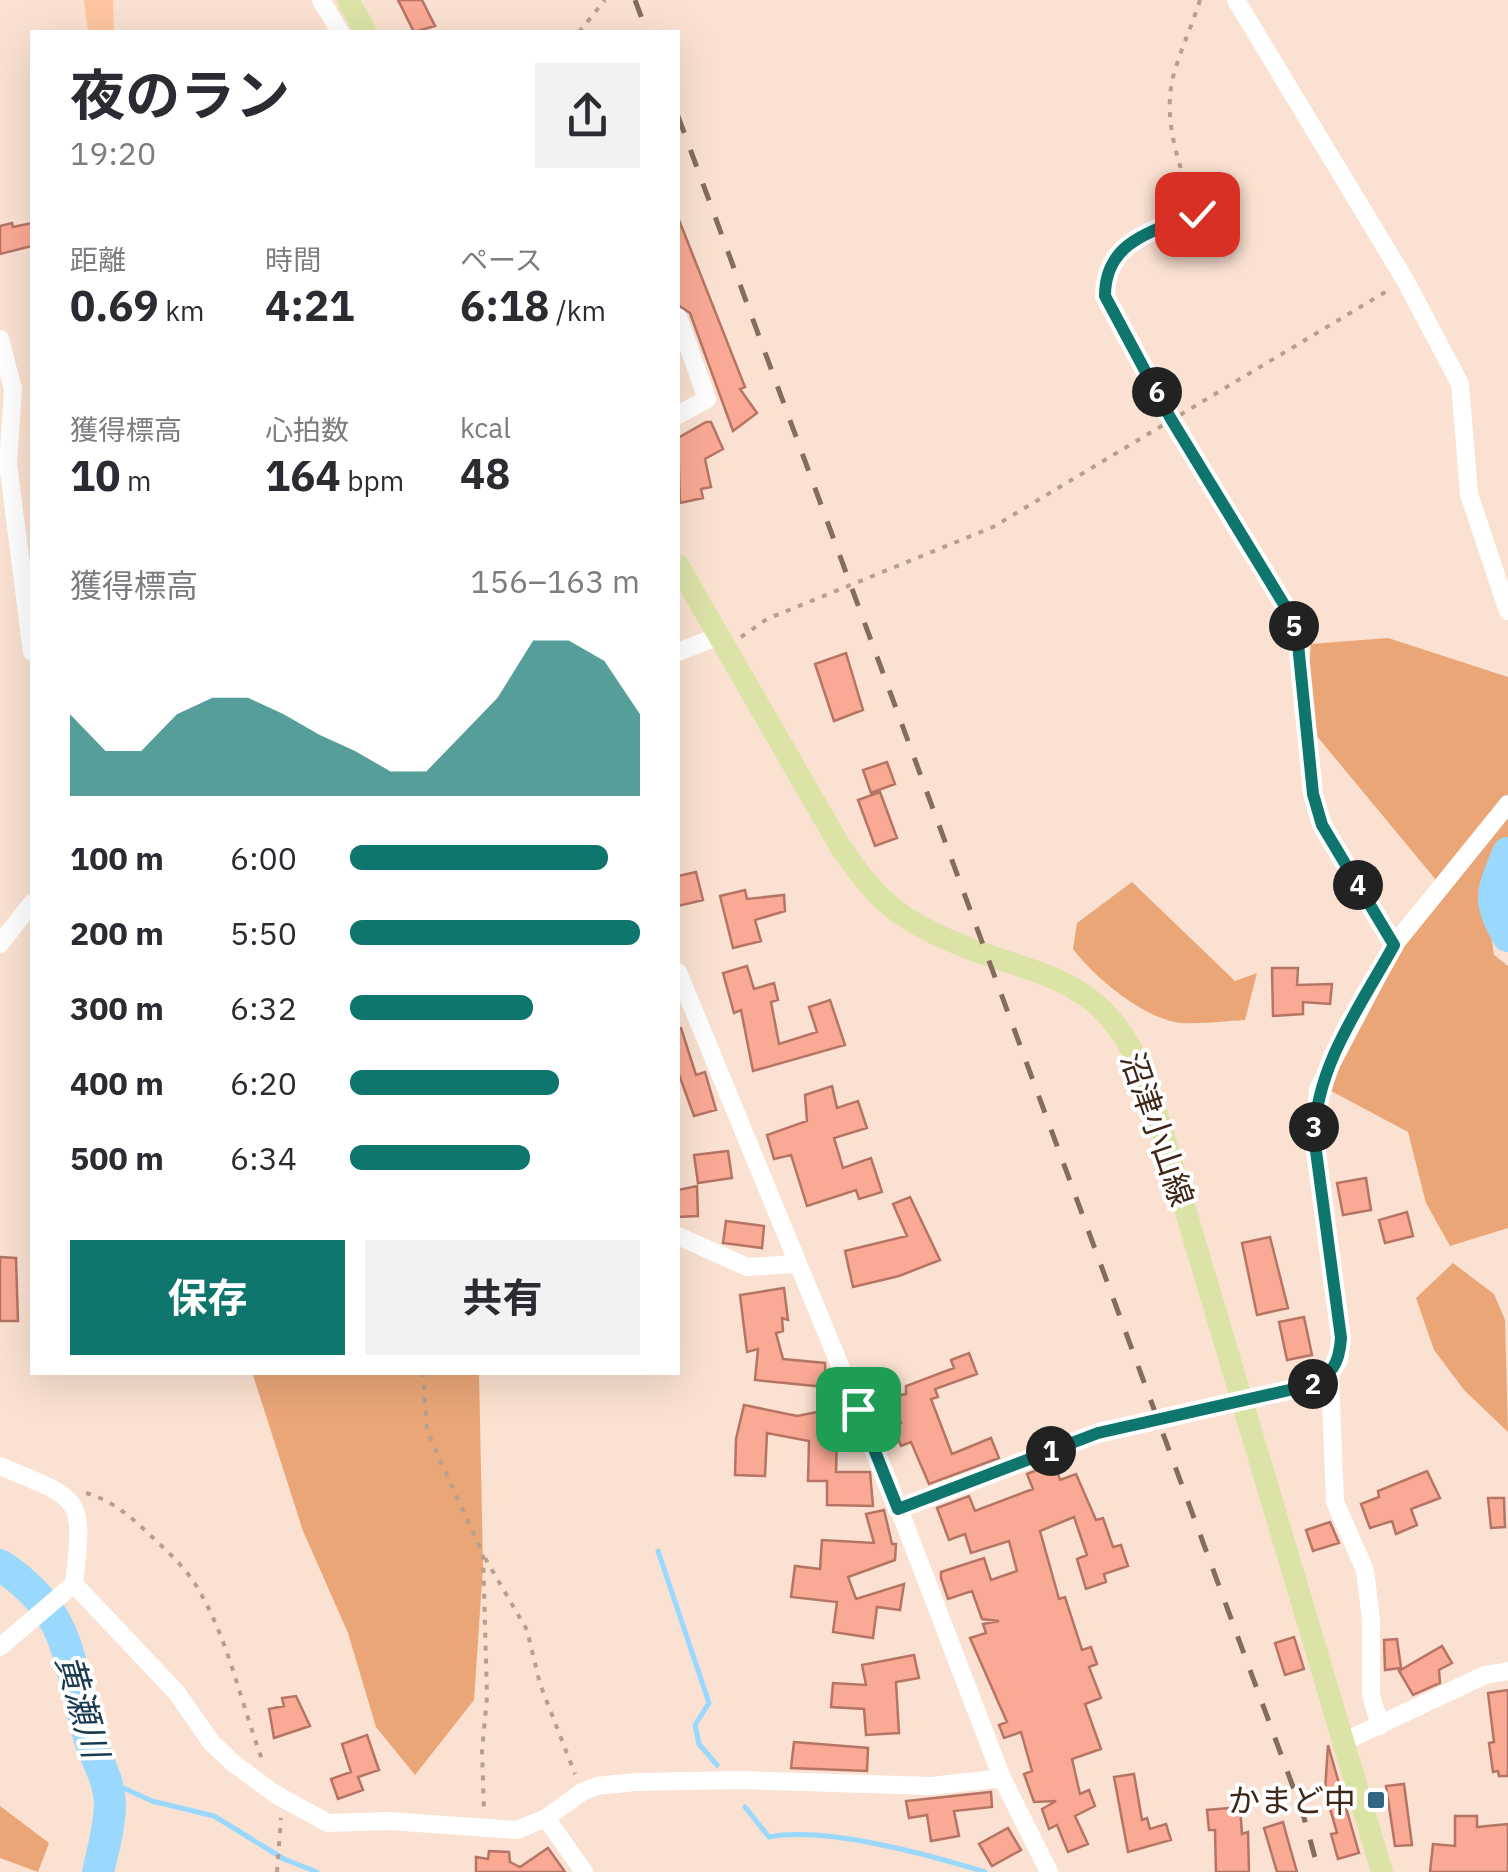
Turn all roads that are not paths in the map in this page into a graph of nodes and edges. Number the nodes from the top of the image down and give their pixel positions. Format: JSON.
{"nodes":[{"id":1,"x":321,"y":0,"type":"edge"},
{"id":2,"x":348,"y":0,"type":"edge"},
{"id":3,"x":1236,"y":0,"type":"edge"},
{"id":4,"x":339,"y":30,"type":"edge"},
{"id":5,"x":365,"y":30,"type":"edge"},
{"id":6,"x":680,"y":323,"type":"edge"},
{"id":7,"x":0,"y":339,"type":"edge"},
{"id":8,"x":680,"y":414,"type":"edge"},
{"id":9,"x":20,"y":552,"type":"junction"},
{"id":10,"x":30,"y":566,"type":"edge"},
{"id":11,"x":680,"y":568,"type":"edge"},
{"id":12,"x":1508,"y":611,"type":"edge"},
{"id":13,"x":30,"y":635,"type":"edge"},
{"id":14,"x":722,"y":642,"type":"junction"},
{"id":15,"x":680,"y":652,"type":"edge"},
{"id":16,"x":1508,"y":804,"type":"edge"},
{"id":17,"x":30,"y":906,"type":"edge"},
{"id":18,"x":0,"y":944,"type":"edge"},
{"id":19,"x":680,"y":977,"type":"edge"},
{"id":20,"x":680,"y":1237,"type":"edge"},
{"id":21,"x":796,"y":1264,"type":"junction"},
{"id":22,"x":1330,"y":1375,"type":"junction"},
{"id":23,"x":1244,"y":1402,"type":"junction"},
{"id":24,"x":0,"y":1466,"type":"edge"},
{"id":25,"x":898,"y":1509,"type":"junction"},
{"id":26,"x":70,"y":1588,"type":"junction"},
{"id":27,"x":0,"y":1647,"type":"edge"},
{"id":28,"x":1508,"y":1671,"type":"edge"},
{"id":29,"x":1380,"y":1726,"type":"junction"},
{"id":30,"x":1343,"y":1742,"type":"junction"},
{"id":31,"x":1002,"y":1778,"type":"junction"},
{"id":32,"x":546,"y":1818,"type":"junction"},
{"id":33,"x":584,"y":1872,"type":"edge"},
{"id":34,"x":1049,"y":1872,"type":"edge"},
{"id":35,"x":1382,"y":1872,"type":"edge"}],
"edges":[{"from":1,"to":4,"type":"street"},
{"from":2,"to":5,"type":"main road"},
{"from":3,"to":12,"type":"street"},
{"from":6,"to":8,"type":"street"},
{"from":7,"to":9,"type":"street"},
{"from":9,"to":10,"type":"street"},
{"from":9,"to":13,"type":"street"},
{"from":11,"to":14,"type":"main road","name":"沼津小山線"},
{"from":14,"to":15,"type":"street"},
{"from":14,"to":23,"type":"main road","name":"沼津小山線"},
{"from":16,"to":22,"type":"street"},
{"from":17,"to":18,"type":"street"},
{"from":19,"to":21,"type":"street"},
{"from":20,"to":21,"type":"street"},
{"from":21,"to":25,"type":"street"},
{"from":22,"to":23,"type":"street"},
{"from":22,"to":29,"type":"street"},
{"from":23,"to":25,"type":"street"},
{"from":23,"to":30,"type":"main road","name":"沼津小山線"},
{"from":24,"to":26,"type":"street"},
{"from":25,"to":31,"type":"street"},
{"from":26,"to":27,"type":"street"},
{"from":26,"to":32,"type":"street"},
{"from":28,"to":29,"type":"street"},
{"from":29,"to":30,"type":"street"},
{"from":30,"to":35,"type":"main road","name":"沼津小山線"},
{"from":31,"to":32,"type":"street"},
{"from":31,"to":34,"type":"street"},
{"from":32,"to":33,"type":"street"}]}
